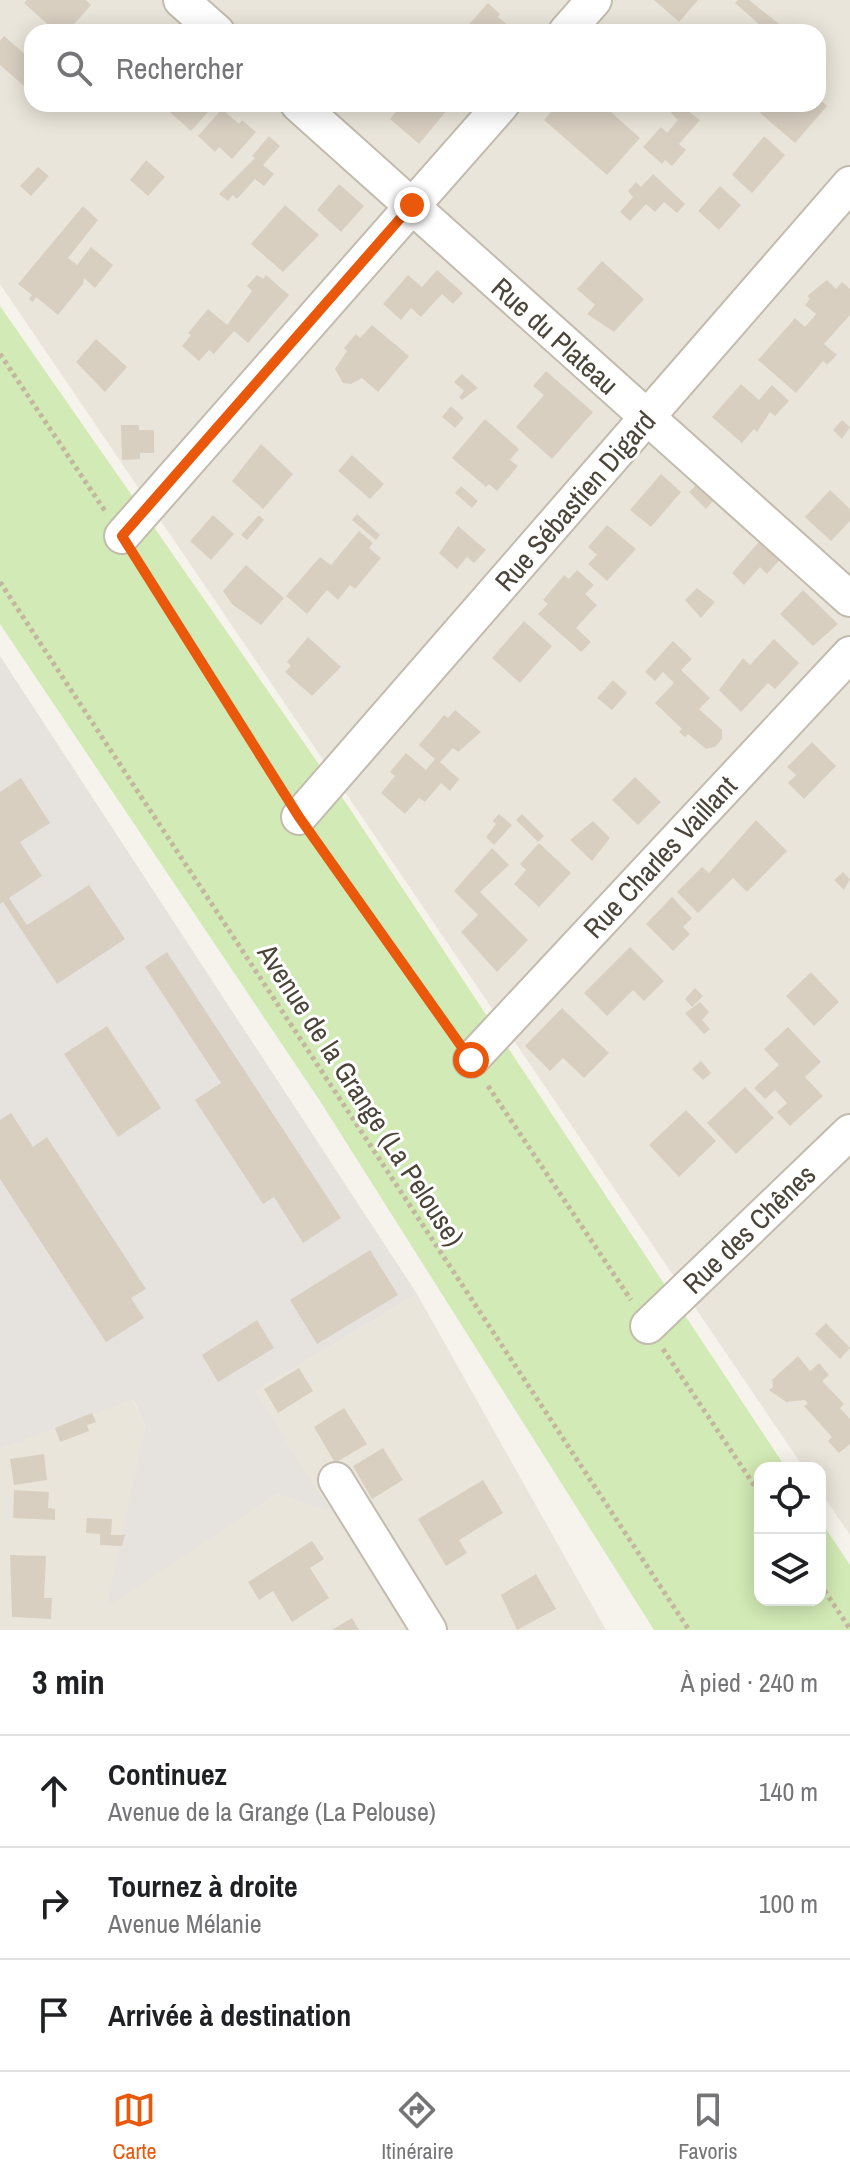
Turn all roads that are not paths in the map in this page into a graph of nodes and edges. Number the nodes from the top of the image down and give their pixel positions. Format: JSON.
{"nodes":[{"id":1,"x":181,"y":0,"type":"edge"},
{"id":2,"x":594,"y":0,"type":"edge"},
{"id":3,"x":208,"y":24,"type":"edge"},
{"id":4,"x":573,"y":24,"type":"edge"},
{"id":5,"x":307,"y":112,"type":"edge"},
{"id":6,"x":495,"y":112,"type":"edge"},
{"id":7,"x":850,"y":184,"type":"edge"},
{"id":8,"x":412,"y":205,"type":"junction"},
{"id":9,"x":647,"y":419,"type":"junction"},
{"id":10,"x":122,"y":536,"type":"road end"},
{"id":11,"x":850,"y":599,"type":"edge"},
{"id":12,"x":850,"y":654,"type":"edge"},
{"id":13,"x":299,"y":817,"type":"road end"},
{"id":14,"x":471,"y":1060,"type":"road end"},
{"id":15,"x":850,"y":1132,"type":"edge"},
{"id":16,"x":648,"y":1326,"type":"road end"},
{"id":17,"x":336,"y":1480,"type":"dead end"},
{"id":18,"x":429,"y":1630,"type":"edge"}],
"edges":[{"from":1,"to":3,"type":"street"},
{"from":2,"to":4,"type":"street"},
{"from":5,"to":8,"type":"street","name":"Rue du Plateau"},
{"from":6,"to":8,"type":"street"},
{"from":7,"to":9,"type":"street","name":"Rue Sébastien Digard"},
{"from":8,"to":9,"type":"street","name":"Rue du Plateau"},
{"from":8,"to":10,"type":"street"},
{"from":9,"to":11,"type":"street","name":"Rue du Plateau"},
{"from":9,"to":13,"type":"street","name":"Rue Sébastien Digard"},
{"from":12,"to":14,"type":"street","name":"Rue Charles Vaillant"},
{"from":15,"to":16,"type":"street","name":"Rue des Chênes"},
{"from":17,"to":18,"type":"street"}]}
